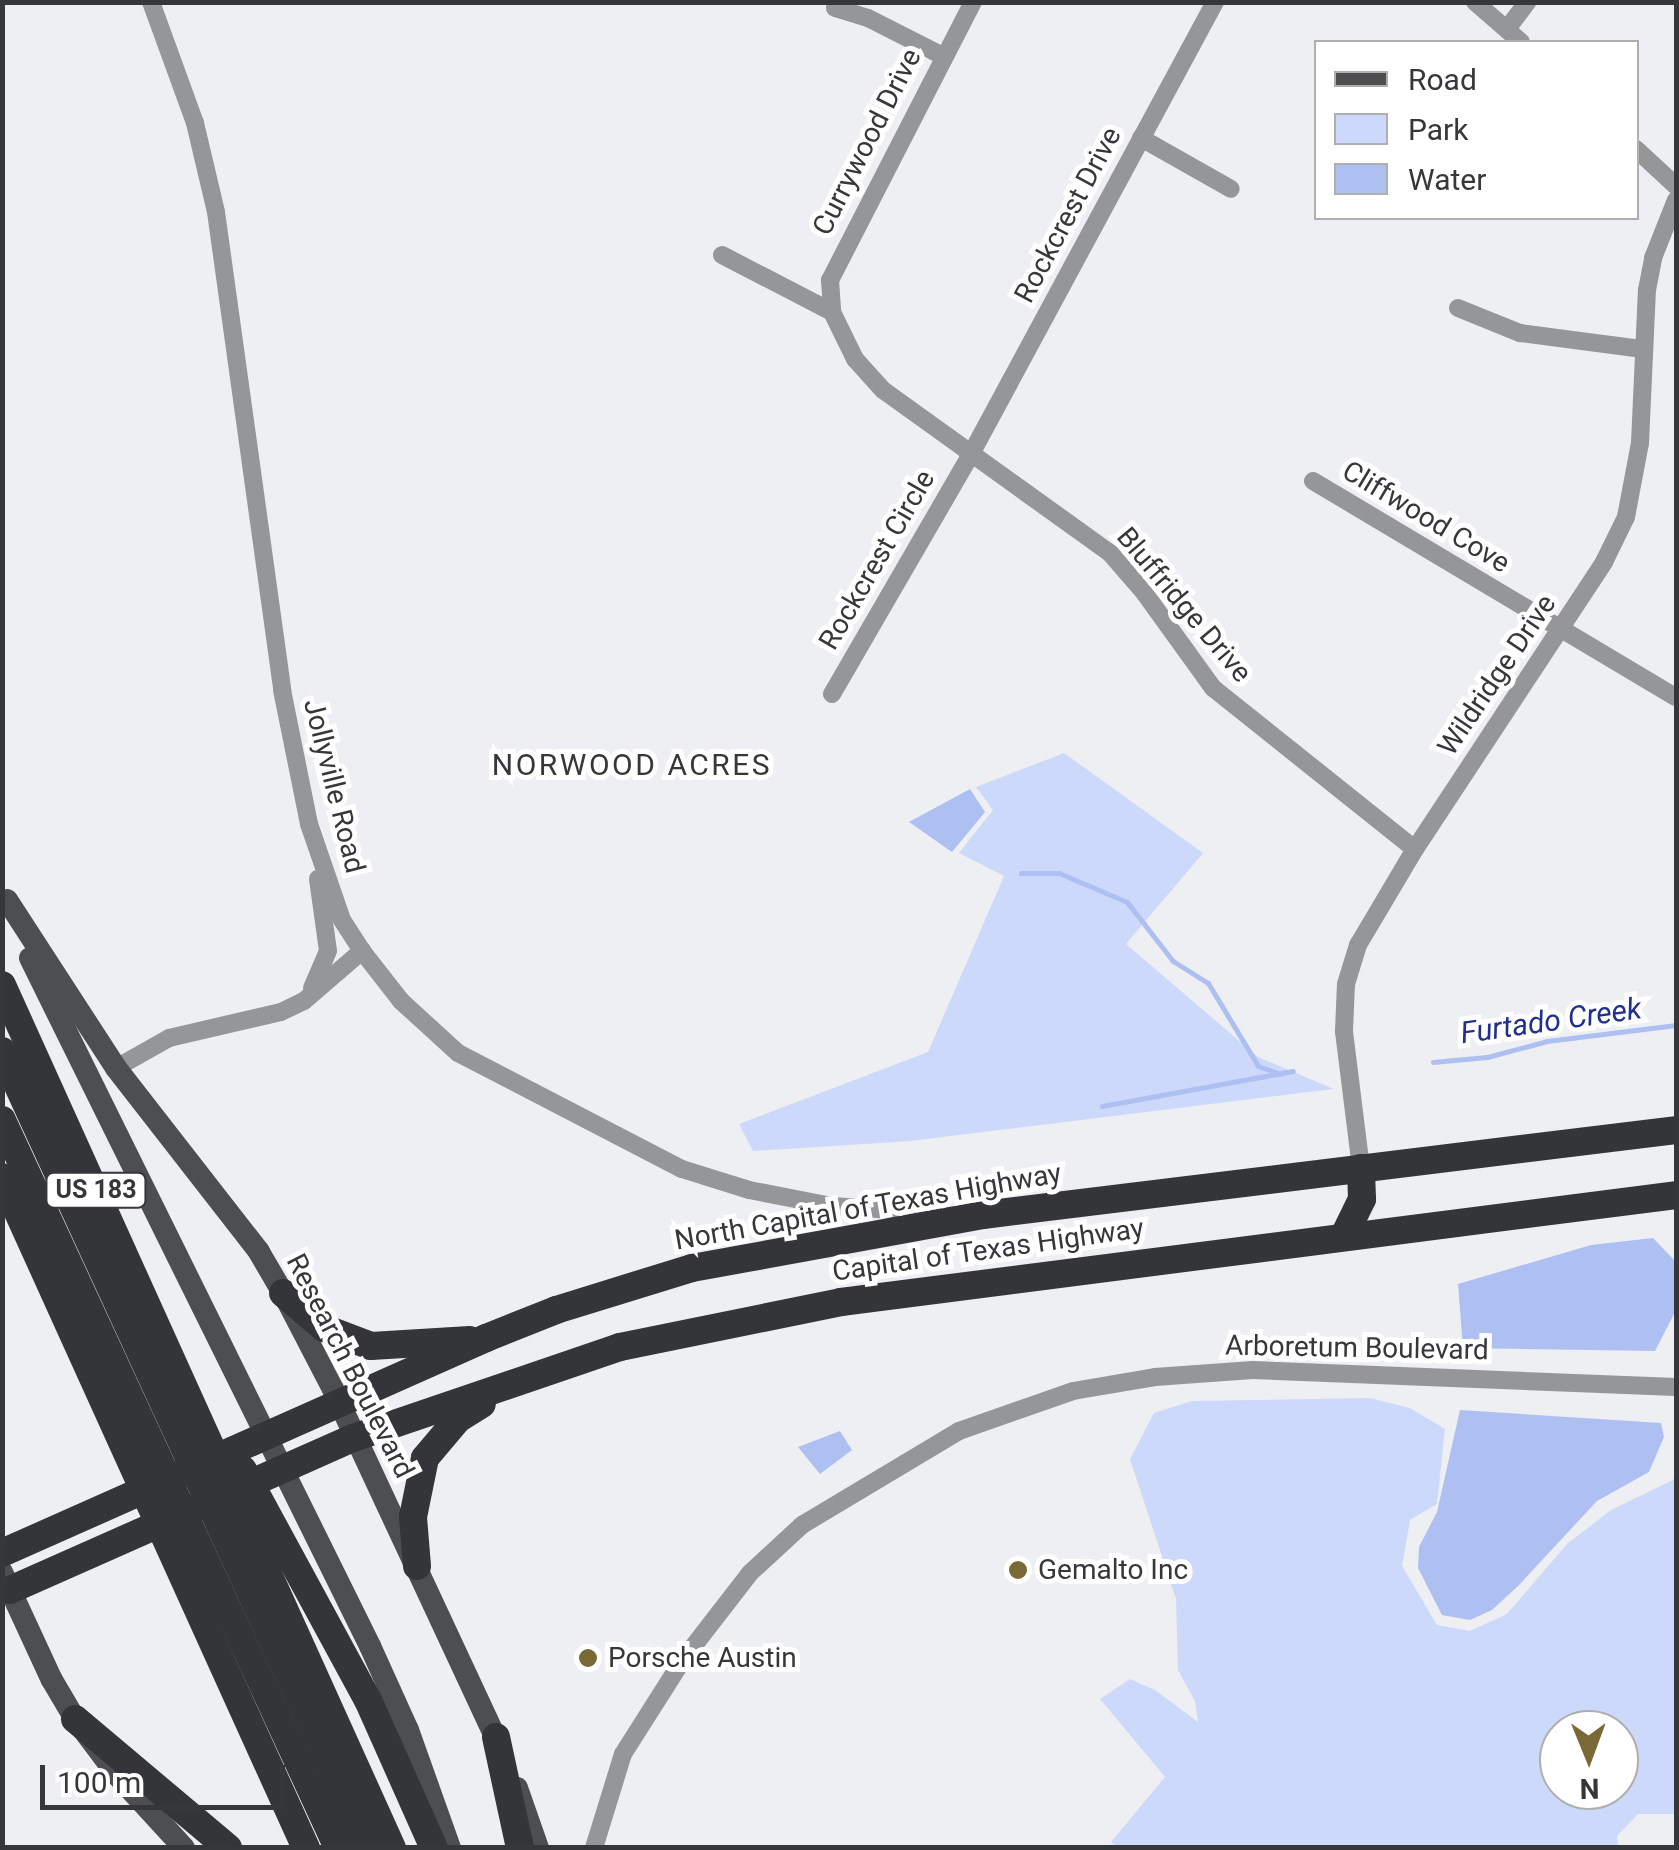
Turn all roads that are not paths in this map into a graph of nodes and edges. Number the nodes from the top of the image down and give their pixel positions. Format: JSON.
{"nodes":[{"id":1,"x":150,"y":2,"type":"edge"},
{"id":2,"x":973,"y":2,"type":"edge"},
{"id":3,"x":1215,"y":2,"type":"edge"},
{"id":4,"x":1476,"y":2,"type":"edge"},
{"id":5,"x":1527,"y":2,"type":"edge"},
{"id":6,"x":835,"y":8,"type":"dead end"},
{"id":7,"x":1514,"y":36,"type":"edge"},
{"id":8,"x":943,"y":56,"type":"junction"},
{"id":9,"x":1141,"y":138,"type":"junction"},
{"id":10,"x":1639,"y":152,"type":"edge"},
{"id":11,"x":1676,"y":186,"type":"edge"},
{"id":12,"x":1230,"y":189,"type":"dead end"},
{"id":13,"x":1676,"y":200,"type":"edge"},
{"id":14,"x":722,"y":255,"type":"dead end"},
{"id":15,"x":1458,"y":308,"type":"dead end"},
{"id":16,"x":832,"y":312,"type":"junction"},
{"id":17,"x":1641,"y":349,"type":"junction"},
{"id":18,"x":971,"y":454,"type":"junction"},
{"id":19,"x":1313,"y":482,"type":"dead end"},
{"id":20,"x":1561,"y":630,"type":"junction"},
{"id":21,"x":832,"y":694,"type":"dead end"},
{"id":22,"x":1676,"y":697,"type":"edge"},
{"id":23,"x":1415,"y":850,"type":"junction"},
{"id":24,"x":321,"y":866,"type":"junction"},
{"id":25,"x":5,"y":895,"type":"edge"},
{"id":26,"x":362,"y":951,"type":"junction"},
{"id":27,"x":2,"y":985,"type":"edge"},
{"id":28,"x":304,"y":1001,"type":"junction"},
{"id":29,"x":2,"y":1050,"type":"edge"},
{"id":30,"x":116,"y":1068,"type":"junction"},
{"id":31,"x":2,"y":1120,"type":"edge"},
{"id":32,"x":1676,"y":1130,"type":"edge"},
{"id":33,"x":1361,"y":1168,"type":"junction"},
{"id":34,"x":2,"y":1177,"type":"edge"},
{"id":35,"x":1663,"y":1196,"type":"edge"},
{"id":36,"x":1676,"y":1208,"type":"edge"},
{"id":37,"x":982,"y":1215,"type":"junction"},
{"id":38,"x":1345,"y":1234,"type":"junction"},
{"id":39,"x":283,"y":1293,"type":"junction"},
{"id":40,"x":486,"y":1338,"type":"junction"},
{"id":41,"x":517,"y":1382,"type":"junction"},
{"id":42,"x":1676,"y":1388,"type":"edge"},
{"id":43,"x":189,"y":1394,"type":"junction"},
{"id":44,"x":341,"y":1406,"type":"junction"},
{"id":45,"x":340,"y":1444,"type":"junction"},
{"id":46,"x":2,"y":1553,"type":"edge"},
{"id":47,"x":418,"y":1566,"type":"junction"},
{"id":48,"x":5,"y":1585,"type":"edge"},
{"id":49,"x":75,"y":1719,"type":"junction"},
{"id":50,"x":496,"y":1737,"type":"junction"},
{"id":51,"x":184,"y":1848,"type":"edge"},
{"id":52,"x":228,"y":1848,"type":"edge"},
{"id":53,"x":306,"y":1848,"type":"edge"},
{"id":54,"x":338,"y":1848,"type":"edge"},
{"id":55,"x":368,"y":1848,"type":"edge"},
{"id":56,"x":392,"y":1848,"type":"edge"},
{"id":57,"x":434,"y":1848,"type":"edge"},
{"id":58,"x":450,"y":1848,"type":"edge"},
{"id":59,"x":520,"y":1848,"type":"edge"},
{"id":60,"x":538,"y":1848,"type":"edge"},
{"id":61,"x":594,"y":1848,"type":"edge"}],
"edges":[{"from":1,"to":24,"type":"street","name":"Jollyville Road"},
{"from":2,"to":8,"type":"street","name":"Currywood Drive"},
{"from":3,"to":9,"type":"street","name":"Rockcrest Drive"},
{"from":4,"to":7,"type":"street"},
{"from":5,"to":7,"type":"street"},
{"from":6,"to":8,"type":"street"},
{"from":8,"to":16,"type":"street","name":"Currywood Drive"},
{"from":9,"to":12,"type":"street"},
{"from":9,"to":18,"type":"street","name":"Rockcrest Drive"},
{"from":10,"to":11,"type":"street"},
{"from":13,"to":17,"type":"street","name":"Wildridge Drive"},
{"from":14,"to":16,"type":"street"},
{"from":15,"to":17,"type":"street"},
{"from":16,"to":18,"type":"street","name":"Bluffridge Drive"},
{"from":17,"to":20,"type":"street","name":"Wildridge Drive"},
{"from":18,"to":21,"type":"street","name":"Rockcrest Circle"},
{"from":18,"to":23,"type":"street","name":"Bluffridge Drive"},
{"from":19,"to":20,"type":"street","name":"Cliffwood Cove"},
{"from":20,"to":22,"type":"street","name":"Cliffwood Cove"},
{"from":20,"to":23,"type":"street","name":"Wildridge Drive"},
{"from":23,"to":33,"type":"street","name":"Wildridge Drive"},
{"from":24,"to":26,"type":"street","name":"Jollyville Road"},
{"from":24,"to":28,"type":"street"},
{"from":25,"to":30,"type":"main road","name":"Research Boulevard"},
{"from":25,"to":58,"type":"main road","name":"Research Boulevard"},
{"from":26,"to":28,"type":"street"},
{"from":26,"to":37,"type":"street","name":"Jollyville Road"},
{"from":27,"to":43,"type":"highway","number":"US 183"},
{"from":28,"to":30,"type":"street"},
{"from":29,"to":55,"type":"highway"},
{"from":30,"to":39,"type":"main road","name":"Research Boulevard"},
{"from":31,"to":54,"type":"highway"},
{"from":32,"to":33,"type":"highway","name":"North Capital of Texas Highway"},
{"from":33,"to":37,"type":"highway","name":"North Capital of Texas Highway"},
{"from":33,"to":38,"type":"highway"},
{"from":34,"to":53,"type":"highway","number":"US 183"},
{"from":35,"to":36,"type":"highway"},
{"from":35,"to":38,"type":"highway","name":"Capital of Texas Highway"},
{"from":37,"to":40,"type":"highway","name":"North Capital of Texas Highway"},
{"from":38,"to":41,"type":"highway","name":"Capital of Texas Highway"},
{"from":39,"to":40,"type":"highway"},
{"from":39,"to":44,"type":"main road","name":"Research Boulevard"},
{"from":40,"to":44,"type":"highway","name":"North Capital of Texas Highway"},
{"from":41,"to":45,"type":"highway","name":"Capital of Texas Highway"},
{"from":41,"to":47,"type":"highway"},
{"from":42,"to":61,"type":"street","name":"Arboretum Boulevard"},
{"from":43,"to":56,"type":"highway","number":"US 183"},
{"from":43,"to":57,"type":"highway"},
{"from":44,"to":45,"type":"main road","name":"Research Boulevard"},
{"from":44,"to":46,"type":"highway","name":"North Capital of Texas Highway"},
{"from":45,"to":47,"type":"main road","name":"Research Boulevard"},
{"from":45,"to":48,"type":"highway"},
{"from":47,"to":50,"type":"main road","name":"Research Boulevard"},
{"from":48,"to":49,"type":"main road"},
{"from":49,"to":51,"type":"main road"},
{"from":49,"to":52,"type":"highway"},
{"from":50,"to":59,"type":"highway"},
{"from":50,"to":60,"type":"main road","name":"Research Boulevard"}]}
